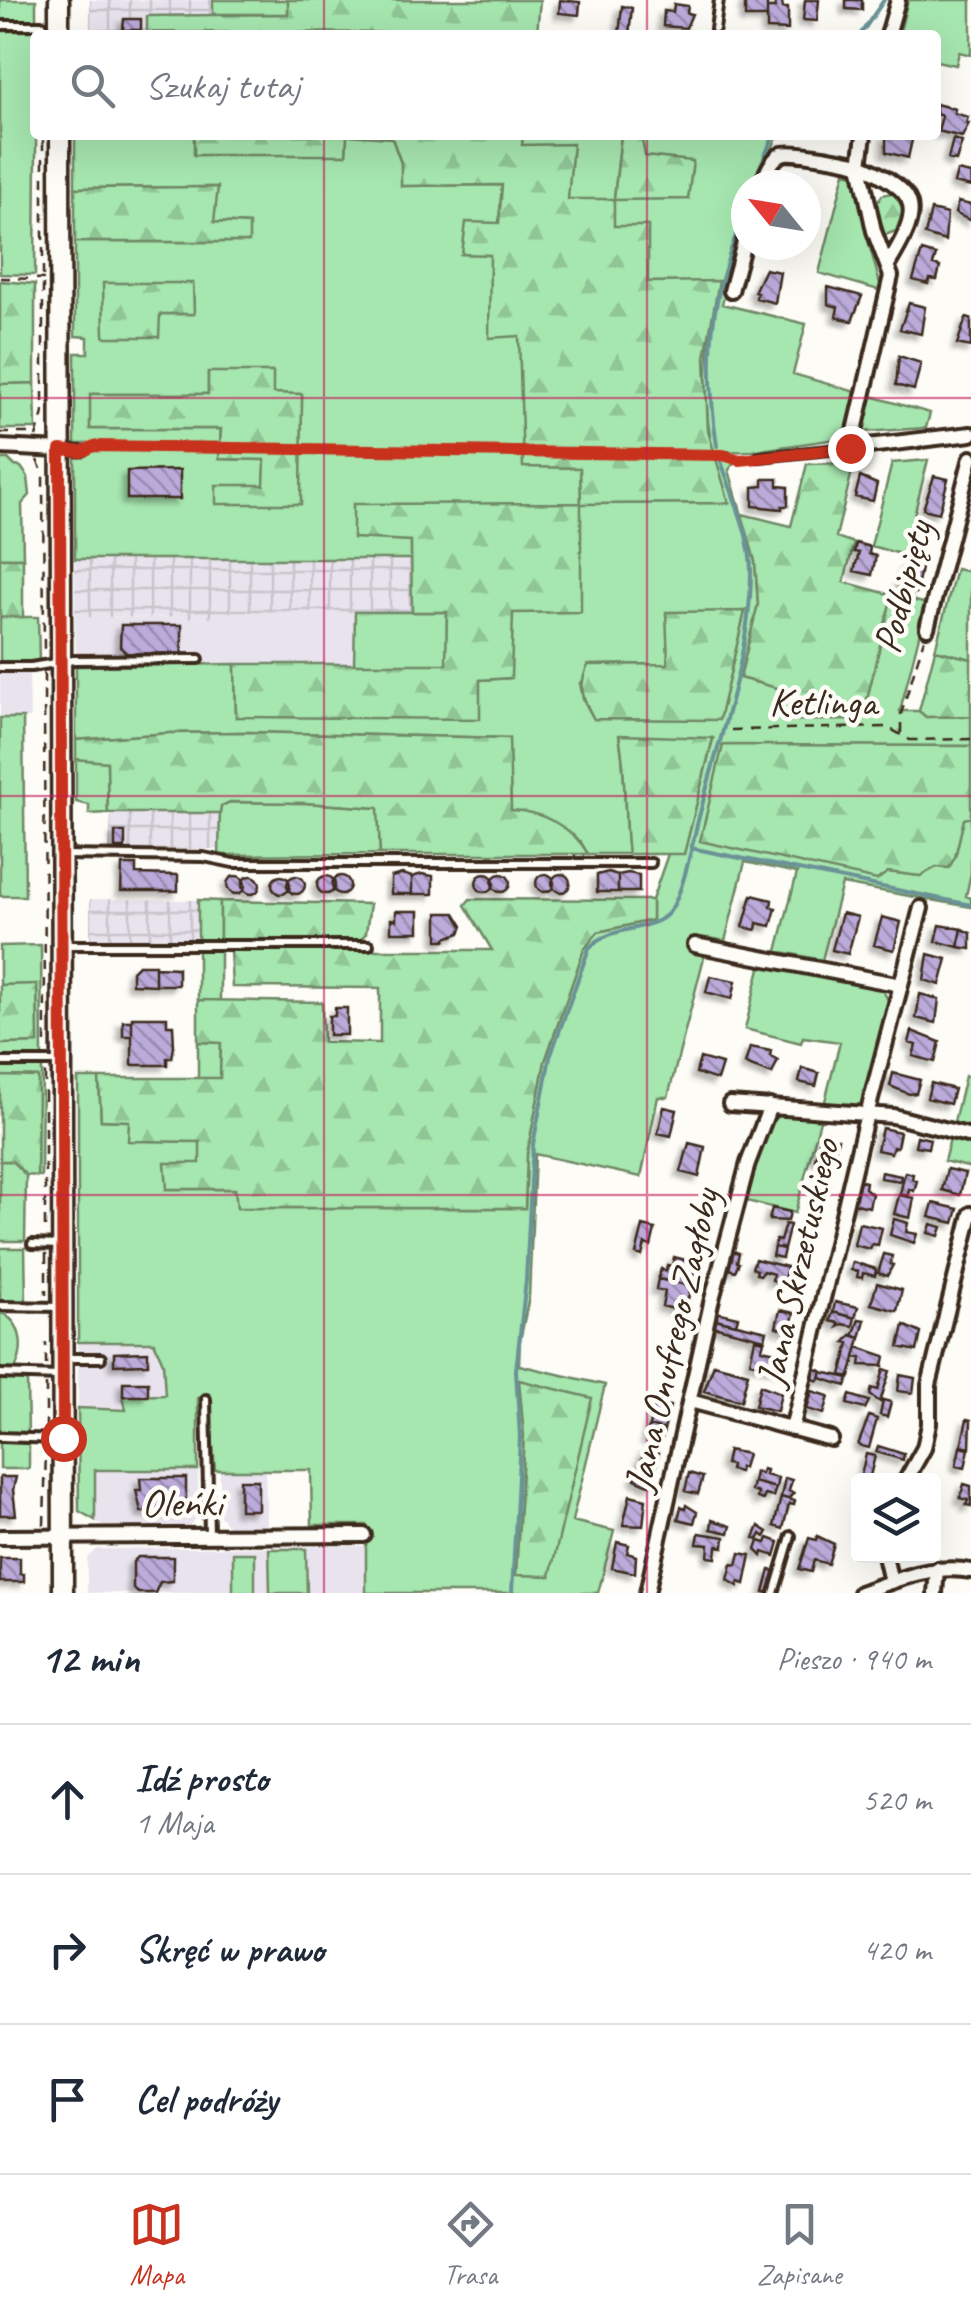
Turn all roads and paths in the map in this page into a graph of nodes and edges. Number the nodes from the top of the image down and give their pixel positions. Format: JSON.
{"nodes":[{"id":1,"x":59,"y":0,"type":"edge"},
{"id":2,"x":719,"y":0,"type":"edge"},
{"id":3,"x":898,"y":0,"type":"edge"},
{"id":4,"x":0,"y":25,"type":"edge"},
{"id":5,"x":715,"y":29,"type":"dead end"},
{"id":6,"x":51,"y":30,"type":"edge"},
{"id":7,"x":889,"y":30,"type":"edge"},
{"id":8,"x":43,"y":140,"type":"edge"},
{"id":9,"x":60,"y":140,"type":"edge"},
{"id":10,"x":863,"y":140,"type":"edge"},
{"id":11,"x":860,"y":165,"type":"junction"},
{"id":12,"x":769,"y":170,"type":"edge"},
{"id":13,"x":739,"y":260,"type":"edge"},
{"id":14,"x":888,"y":263,"type":"junction"},
{"id":15,"x":0,"y":278,"type":"edge"},
{"id":16,"x":34,"y":278,"type":"dead end"},
{"id":17,"x":730,"y":292,"type":"dead end"},
{"id":18,"x":0,"y":433,"type":"edge"},
{"id":19,"x":971,"y":434,"type":"edge"},
{"id":20,"x":36,"y":440,"type":"junction"},
{"id":21,"x":0,"y":447,"type":"edge"},
{"id":22,"x":850,"y":448,"type":"junction"},
{"id":23,"x":60,"y":450,"type":"junction"},
{"id":24,"x":82,"y":452,"type":"joint"},
{"id":25,"x":759,"y":457,"type":"joint"},
{"id":26,"x":971,"y":458,"type":"edge"},
{"id":27,"x":927,"y":628,"type":"joint"},
{"id":28,"x":199,"y":660,"type":"dead end"},
{"id":29,"x":53,"y":664,"type":"junction"},
{"id":30,"x":0,"y":667,"type":"edge"},
{"id":31,"x":730,"y":730,"type":"dead end"},
{"id":32,"x":902,"y":734,"type":"junction"},
{"id":33,"x":971,"y":739,"type":"edge"},
{"id":34,"x":62,"y":855,"type":"junction"},
{"id":35,"x":651,"y":862,"type":"dead end"},
{"id":36,"x":921,"y":908,"type":"dead end"},
{"id":37,"x":62,"y":945,"type":"junction"},
{"id":38,"x":369,"y":945,"type":"dead end"},
{"id":39,"x":696,"y":945,"type":"dead end"},
{"id":40,"x":901,"y":985,"type":"junction"},
{"id":41,"x":0,"y":1062,"type":"edge"},
{"id":42,"x":53,"y":1062,"type":"junction"},
{"id":43,"x":730,"y":1104,"type":"dead end"},
{"id":44,"x":770,"y":1106,"type":"junction"},
{"id":45,"x":868,"y":1113,"type":"junction"},
{"id":46,"x":971,"y":1136,"type":"edge"},
{"id":47,"x":971,"y":1214,"type":"edge"},
{"id":48,"x":32,"y":1244,"type":"dead end"},
{"id":49,"x":54,"y":1244,"type":"junction"},
{"id":50,"x":0,"y":1306,"type":"edge"},
{"id":51,"x":54,"y":1307,"type":"junction"},
{"id":52,"x":46,"y":1341,"type":"dead end"},
{"id":53,"x":100,"y":1358,"type":"dead end"},
{"id":54,"x":57,"y":1370,"type":"junction"},
{"id":55,"x":0,"y":1374,"type":"edge"},
{"id":56,"x":206,"y":1399,"type":"dead end"},
{"id":57,"x":690,"y":1402,"type":"junction"},
{"id":58,"x":792,"y":1428,"type":"junction"},
{"id":59,"x":0,"y":1437,"type":"edge"},
{"id":60,"x":54,"y":1438,"type":"junction"},
{"id":61,"x":831,"y":1440,"type":"dead end"},
{"id":62,"x":910,"y":1473,"type":"edge"},
{"id":63,"x":364,"y":1535,"type":"dead end"},
{"id":64,"x":209,"y":1536,"type":"junction"},
{"id":65,"x":791,"y":1536,"type":"dead end"},
{"id":66,"x":0,"y":1537,"type":"edge"},
{"id":67,"x":44,"y":1537,"type":"junction"},
{"id":68,"x":63,"y":1537,"type":"junction"},
{"id":69,"x":887,"y":1563,"type":"edge"},
{"id":70,"x":937,"y":1569,"type":"junction"},
{"id":71,"x":971,"y":1571,"type":"edge"},
{"id":72,"x":891,"y":1582,"type":"junction"},
{"id":73,"x":63,"y":1593,"type":"edge"},
{"id":74,"x":648,"y":1593,"type":"edge"},
{"id":75,"x":774,"y":1593,"type":"edge"},
{"id":76,"x":860,"y":1593,"type":"edge"},
{"id":77,"x":936,"y":1593,"type":"edge"}],
"edges":[{"from":1,"to":6,"type":"main road"},
{"from":2,"to":5,"type":"lane"},
{"from":3,"to":7,"type":"street"},
{"from":4,"to":6,"type":"lane"},
{"from":8,"to":20,"type":"path"},
{"from":9,"to":23,"type":"main road"},
{"from":10,"to":11,"type":"street"},
{"from":11,"to":12,"type":"street"},
{"from":11,"to":14,"type":"street"},
{"from":11,"to":14,"type":"street"},
{"from":13,"to":17,"type":"street"},
{"from":14,"to":22,"type":"street"},
{"from":15,"to":16,"type":"path"},
{"from":18,"to":20,"type":"path"},
{"from":19,"to":22,"type":"street"},
{"from":20,"to":21,"type":"street"},
{"from":20,"to":23,"type":"street"},
{"from":20,"to":29,"type":"path"},
{"from":22,"to":25,"type":"lane"},
{"from":23,"to":24,"type":"lane"},
{"from":23,"to":29,"type":"main road"},
{"from":24,"to":25,"type":"path"},
{"from":26,"to":27,"type":"street","name":"Podbipięty"},
{"from":27,"to":32,"type":"path","name":"Podbipięty"},
{"from":28,"to":29,"type":"lane"},
{"from":29,"to":30,"type":"lane"},
{"from":29,"to":34,"type":"main road"},
{"from":29,"to":42,"type":"path"},
{"from":31,"to":32,"type":"path","name":"Ketlinga"},
{"from":32,"to":33,"type":"path","name":"Ketlinga"},
{"from":34,"to":35,"type":"lane"},
{"from":34,"to":37,"type":"main road"},
{"from":36,"to":40,"type":"street","name":"Jana Skrzetuskiego"},
{"from":37,"to":38,"type":"lane"},
{"from":37,"to":42,"type":"main road"},
{"from":39,"to":40,"type":"street"},
{"from":40,"to":45,"type":"street","name":"Jana Skrzetuskiego"},
{"from":41,"to":42,"type":"lane"},
{"from":42,"to":49,"type":"main road"},
{"from":42,"to":49,"type":"path"},
{"from":43,"to":44,"type":"street","name":"Jana Skrzetuskiego"},
{"from":44,"to":45,"type":"street","name":"Jana Skrzetuskiego"},
{"from":44,"to":57,"type":"street","name":"Jana Onufrego Zagłoby"},
{"from":45,"to":46,"type":"street","name":"Jana Skrzetuskiego"},
{"from":45,"to":58,"type":"street","name":"Jana Skrzetuskiego"},
{"from":47,"to":62,"type":"street"},
{"from":48,"to":49,"type":"lane"},
{"from":49,"to":51,"type":"main road"},
{"from":49,"to":51,"type":"path"},
{"from":50,"to":51,"type":"lane"},
{"from":51,"to":54,"type":"main road"},
{"from":52,"to":54,"type":"path"},
{"from":53,"to":54,"type":"lane"},
{"from":54,"to":55,"type":"lane"},
{"from":54,"to":60,"type":"main road"},
{"from":54,"to":60,"type":"path"},
{"from":56,"to":64,"type":"lane"},
{"from":57,"to":58,"type":"street"},
{"from":57,"to":74,"type":"street","name":"Jana Onufrego Zagłoby"},
{"from":58,"to":61,"type":"street"},
{"from":59,"to":60,"type":"lane"},
{"from":60,"to":67,"type":"path"},
{"from":60,"to":68,"type":"main road"},
{"from":63,"to":64,"type":"street","name":"Oleńki"},
{"from":64,"to":68,"type":"street","name":"Oleńki"},
{"from":65,"to":75,"type":"lane"},
{"from":66,"to":67,"type":"street","name":"Oleńki"},
{"from":67,"to":68,"type":"street","name":"Oleńki"},
{"from":68,"to":73,"type":"main road"},
{"from":69,"to":72,"type":"street"},
{"from":70,"to":71,"type":"street"},
{"from":70,"to":72,"type":"street"},
{"from":70,"to":77,"type":"street"},
{"from":72,"to":76,"type":"street"}]}
